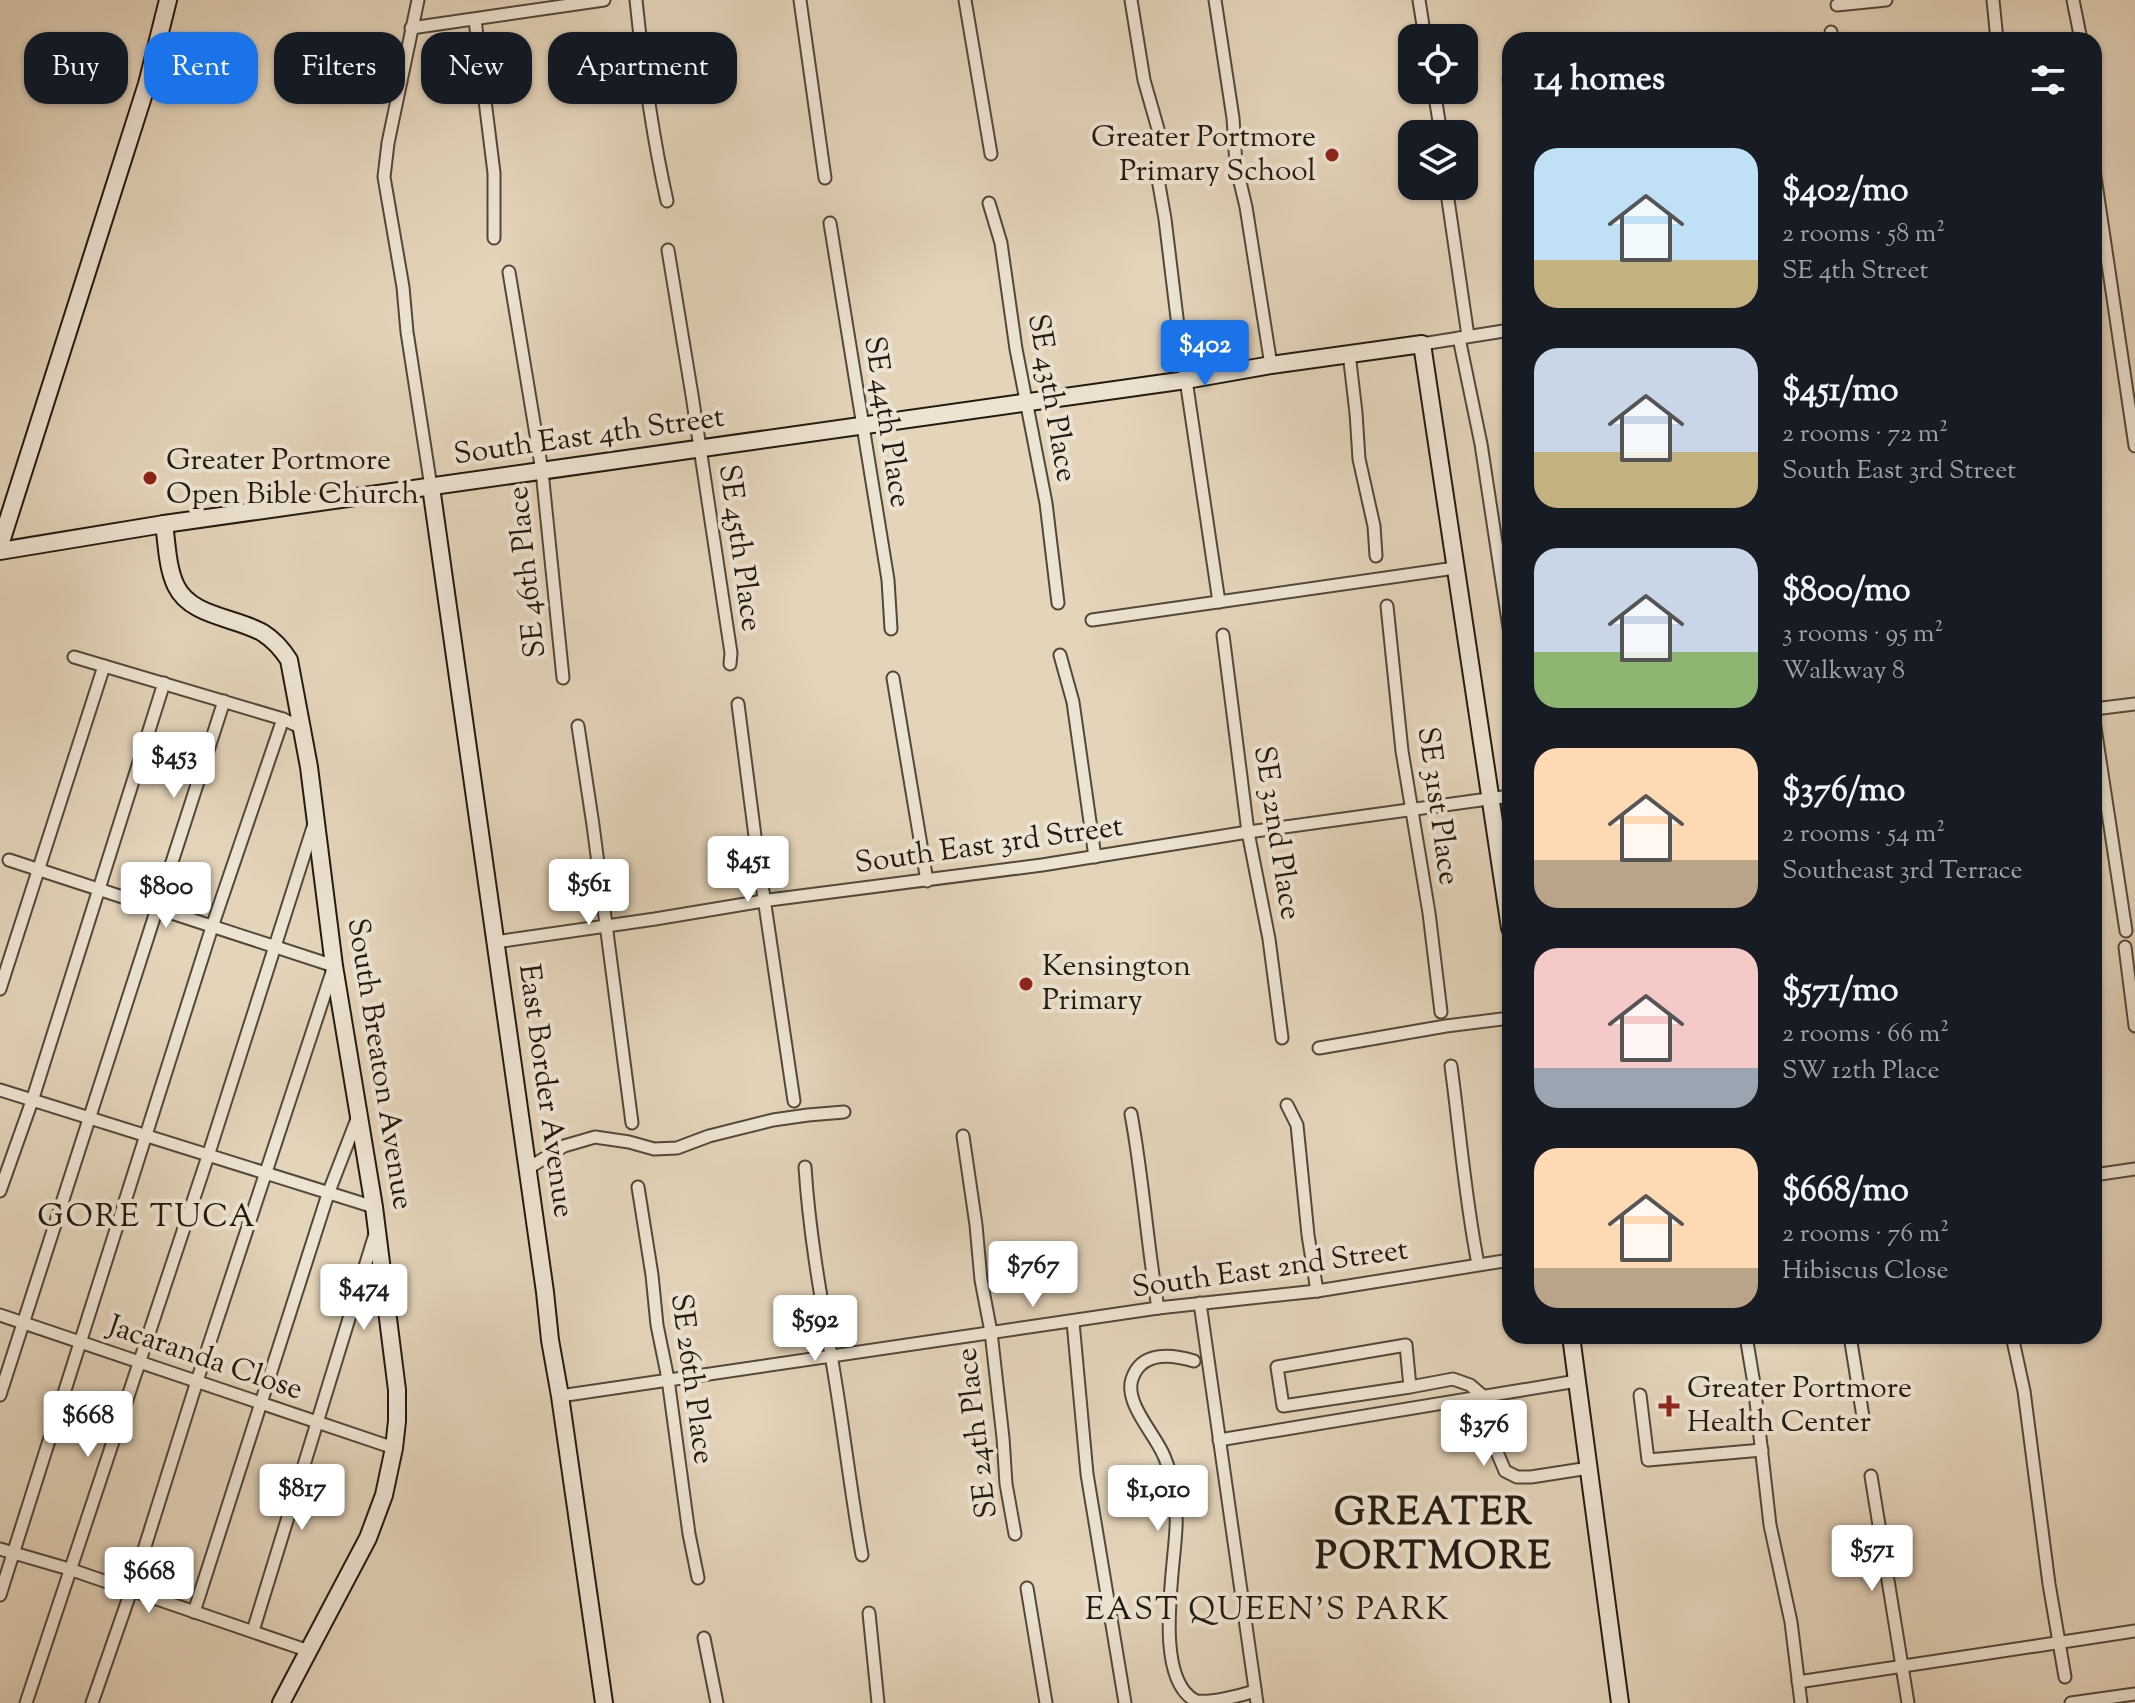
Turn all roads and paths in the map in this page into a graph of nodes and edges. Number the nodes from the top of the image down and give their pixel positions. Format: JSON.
{"nodes":[{"id":1,"x":168,"y":0,"type":"edge"},
{"id":2,"x":418,"y":0,"type":"edge"},
{"id":3,"x":604,"y":0,"type":"edge"},
{"id":4,"x":636,"y":0,"type":"edge"},
{"id":5,"x":800,"y":0,"type":"edge"},
{"id":6,"x":965,"y":0,"type":"edge"},
{"id":7,"x":1131,"y":0,"type":"edge"},
{"id":8,"x":1215,"y":0,"type":"edge"},
{"id":9,"x":1419,"y":0,"type":"edge"},
{"id":10,"x":1886,"y":0,"type":"edge"},
{"id":11,"x":1993,"y":0,"type":"edge"},
{"id":12,"x":2073,"y":0,"type":"edge"},
{"id":13,"x":1837,"y":5,"type":"dead end"},
{"id":14,"x":475,"y":20,"type":"junction"},
{"id":15,"x":1423,"y":24,"type":"edge"},
{"id":16,"x":411,"y":28,"type":"junction"},
{"id":17,"x":1996,"y":32,"type":"edge"},
{"id":18,"x":2079,"y":32,"type":"edge"},
{"id":19,"x":1158,"y":129,"type":"dead end"},
{"id":20,"x":991,"y":154,"type":"dead end"},
{"id":21,"x":825,"y":178,"type":"dead end"},
{"id":22,"x":1158,"y":179,"type":"dead end"},
{"id":23,"x":1448,"y":200,"type":"edge"},
{"id":24,"x":667,"y":201,"type":"dead end"},
{"id":25,"x":989,"y":203,"type":"dead end"},
{"id":26,"x":830,"y":223,"type":"dead end"},
{"id":27,"x":494,"y":238,"type":"dead end"},
{"id":28,"x":668,"y":250,"type":"dead end"},
{"id":29,"x":2102,"y":263,"type":"edge"},
{"id":30,"x":509,"y":272,"type":"dead end"},
{"id":31,"x":1502,"y":331,"type":"edge"},
{"id":32,"x":1464,"y":337,"type":"junction"},
{"id":33,"x":1422,"y":344,"type":"junction"},
{"id":34,"x":1349,"y":353,"type":"junction"},
{"id":35,"x":1271,"y":365,"type":"junction"},
{"id":36,"x":1186,"y":380,"type":"junction"},
{"id":37,"x":1026,"y":401,"type":"junction"},
{"id":38,"x":862,"y":426,"type":"junction"},
{"id":39,"x":2135,"y":446,"type":"edge"},
{"id":40,"x":700,"y":449,"type":"junction"},
{"id":41,"x":542,"y":471,"type":"junction"},
{"id":42,"x":431,"y":487,"type":"junction"},
{"id":43,"x":3,"y":524,"type":"edge"},
{"id":44,"x":164,"y":524,"type":"junction"},
{"id":45,"x":0,"y":548,"type":"edge"},
{"id":46,"x":1376,"y":556,"type":"dead end"},
{"id":47,"x":1455,"y":568,"type":"junction"},
{"id":48,"x":1502,"y":582,"type":"edge"},
{"id":49,"x":1219,"y":602,"type":"junction"},
{"id":50,"x":1058,"y":603,"type":"dead end"},
{"id":51,"x":1387,"y":606,"type":"dead end"},
{"id":52,"x":1092,"y":620,"type":"dead end"},
{"id":53,"x":891,"y":629,"type":"dead end"},
{"id":54,"x":1223,"y":635,"type":"dead end"},
{"id":55,"x":1060,"y":655,"type":"dead end"},
{"id":56,"x":74,"y":657,"type":"dead end"},
{"id":57,"x":730,"y":664,"type":"dead end"},
{"id":58,"x":104,"y":666,"type":"junction"},
{"id":59,"x":563,"y":678,"type":"dead end"},
{"id":60,"x":893,"y":678,"type":"dead end"},
{"id":61,"x":164,"y":683,"type":"junction"},
{"id":62,"x":224,"y":701,"type":"junction"},
{"id":63,"x":738,"y":704,"type":"dead end"},
{"id":64,"x":2135,"y":704,"type":"edge"},
{"id":65,"x":2102,"y":708,"type":"edge"},
{"id":66,"x":283,"y":719,"type":"junction"},
{"id":67,"x":578,"y":726,"type":"dead end"},
{"id":68,"x":302,"y":728,"type":"junction"},
{"id":69,"x":2102,"y":774,"type":"edge"},
{"id":70,"x":1502,"y":798,"type":"edge"},
{"id":71,"x":1490,"y":800,"type":"junction"},
{"id":72,"x":1412,"y":809,"type":"junction"},
{"id":73,"x":317,"y":816,"type":"junction"},
{"id":74,"x":1248,"y":832,"type":"junction"},
{"id":75,"x":1095,"y":857,"type":"junction"},
{"id":76,"x":9,"y":860,"type":"dead end"},
{"id":77,"x":39,"y":870,"type":"junction"},
{"id":78,"x":1502,"y":877,"type":"edge"},
{"id":79,"x":927,"y":881,"type":"junction"},
{"id":80,"x":97,"y":889,"type":"junction"},
{"id":81,"x":765,"y":900,"type":"junction"},
{"id":82,"x":157,"y":909,"type":"junction"},
{"id":83,"x":606,"y":925,"type":"junction"},
{"id":84,"x":212,"y":927,"type":"junction"},
{"id":85,"x":2126,"y":931,"type":"dead end"},
{"id":86,"x":495,"y":942,"type":"junction"},
{"id":87,"x":2125,"y":947,"type":"dead end"},
{"id":88,"x":275,"y":948,"type":"junction"},
{"id":89,"x":334,"y":966,"type":"junction"},
{"id":90,"x":0,"y":989,"type":"edge"},
{"id":91,"x":1441,"y":1012,"type":"dead end"},
{"id":92,"x":1502,"y":1019,"type":"edge"},
{"id":93,"x":2135,"y":1026,"type":"edge"},
{"id":94,"x":1282,"y":1038,"type":"dead end"},
{"id":95,"x":1319,"y":1048,"type":"dead end"},
{"id":96,"x":1451,"y":1066,"type":"dead end"},
{"id":97,"x":0,"y":1090,"type":"edge"},
{"id":98,"x":32,"y":1101,"type":"junction"},
{"id":99,"x":794,"y":1101,"type":"dead end"},
{"id":100,"x":1287,"y":1105,"type":"dead end"},
{"id":101,"x":844,"y":1112,"type":"dead end"},
{"id":102,"x":359,"y":1114,"type":"junction"},
{"id":103,"x":1131,"y":1114,"type":"dead end"},
{"id":104,"x":91,"y":1119,"type":"junction"},
{"id":105,"x":632,"y":1123,"type":"dead end"},
{"id":106,"x":963,"y":1136,"type":"dead end"},
{"id":107,"x":146,"y":1137,"type":"junction"},
{"id":108,"x":208,"y":1156,"type":"junction"},
{"id":109,"x":805,"y":1167,"type":"dead end"},
{"id":110,"x":527,"y":1169,"type":"junction"},
{"id":111,"x":2135,"y":1169,"type":"edge"},
{"id":112,"x":266,"y":1174,"type":"junction"},
{"id":113,"x":2102,"y":1174,"type":"edge"},
{"id":114,"x":638,"y":1187,"type":"dead end"},
{"id":115,"x":0,"y":1191,"type":"edge"},
{"id":116,"x":328,"y":1194,"type":"junction"},
{"id":117,"x":374,"y":1207,"type":"junction"},
{"id":118,"x":376,"y":1232,"type":"junction"},
{"id":119,"x":1502,"y":1261,"type":"edge"},
{"id":120,"x":1478,"y":1264,"type":"junction"},
{"id":121,"x":1317,"y":1291,"type":"junction"},
{"id":122,"x":1200,"y":1303,"type":"junction"},
{"id":123,"x":1158,"y":1308,"type":"junction"},
{"id":124,"x":0,"y":1315,"type":"edge"},
{"id":125,"x":23,"y":1322,"type":"junction"},
{"id":126,"x":1073,"y":1322,"type":"junction"},
{"id":127,"x":991,"y":1332,"type":"junction"},
{"id":128,"x":82,"y":1342,"type":"junction"},
{"id":129,"x":1572,"y":1344,"type":"edge"},
{"id":130,"x":1747,"y":1344,"type":"edge"},
{"id":131,"x":1851,"y":1344,"type":"edge"},
{"id":132,"x":2014,"y":1344,"type":"edge"},
{"id":133,"x":831,"y":1356,"type":"junction"},
{"id":134,"x":139,"y":1360,"type":"junction"},
{"id":135,"x":1194,"y":1361,"type":"dead end"},
{"id":136,"x":668,"y":1379,"type":"junction"},
{"id":137,"x":197,"y":1381,"type":"junction"},
{"id":138,"x":1577,"y":1381,"type":"junction"},
{"id":139,"x":1410,"y":1387,"type":"junction"},
{"id":140,"x":0,"y":1395,"type":"edge"},
{"id":141,"x":1640,"y":1395,"type":"dead end"},
{"id":142,"x":560,"y":1396,"type":"junction"},
{"id":143,"x":1483,"y":1396,"type":"junction"},
{"id":144,"x":260,"y":1403,"type":"junction"},
{"id":145,"x":1283,"y":1406,"type":"junction"},
{"id":146,"x":1863,"y":1417,"type":"dead end"},
{"id":147,"x":318,"y":1423,"type":"junction"},
{"id":148,"x":1286,"y":1429,"type":"junction"},
{"id":149,"x":1219,"y":1440,"type":"junction"},
{"id":150,"x":394,"y":1448,"type":"junction"},
{"id":151,"x":1762,"y":1450,"type":"junction"},
{"id":152,"x":1589,"y":1468,"type":"junction"},
{"id":153,"x":1871,"y":1476,"type":"dead end"},
{"id":154,"x":1015,"y":1534,"type":"dead end"},
{"id":155,"x":0,"y":1549,"type":"edge"},
{"id":156,"x":15,"y":1554,"type":"junction"},
{"id":157,"x":862,"y":1555,"type":"dead end"},
{"id":158,"x":69,"y":1569,"type":"junction"},
{"id":159,"x":698,"y":1578,"type":"dead end"},
{"id":160,"x":1027,"y":1588,"type":"dead end"},
{"id":161,"x":131,"y":1591,"type":"junction"},
{"id":162,"x":0,"y":1595,"type":"edge"},
{"id":163,"x":194,"y":1612,"type":"junction"},
{"id":164,"x":869,"y":1613,"type":"dead end"},
{"id":165,"x":253,"y":1631,"type":"junction"},
{"id":166,"x":2135,"y":1631,"type":"edge"},
{"id":167,"x":704,"y":1638,"type":"dead end"},
{"id":168,"x":2058,"y":1642,"type":"junction"},
{"id":169,"x":309,"y":1651,"type":"junction"},
{"id":170,"x":1900,"y":1667,"type":"junction"},
{"id":171,"x":2065,"y":1677,"type":"dead end"},
{"id":172,"x":1798,"y":1682,"type":"junction"},
{"id":173,"x":2135,"y":1694,"type":"edge"},
{"id":174,"x":1256,"y":1697,"type":"edge"},
{"id":175,"x":1621,"y":1702,"type":"edge"},
{"id":176,"x":26,"y":1703,"type":"edge"},
{"id":177,"x":92,"y":1703,"type":"edge"},
{"id":178,"x":281,"y":1703,"type":"edge"},
{"id":179,"x":604,"y":1703,"type":"edge"},
{"id":180,"x":717,"y":1703,"type":"edge"},
{"id":181,"x":878,"y":1703,"type":"edge"},
{"id":182,"x":1046,"y":1703,"type":"edge"},
{"id":183,"x":1125,"y":1703,"type":"edge"},
{"id":184,"x":1801,"y":1703,"type":"edge"},
{"id":185,"x":1908,"y":1703,"type":"edge"},
{"id":186,"x":2071,"y":1703,"type":"edge"}],
"edges":[{"from":1,"to":43,"type":"street"},
{"from":2,"to":16,"type":"street"},
{"from":3,"to":14,"type":"street"},
{"from":4,"to":24,"type":"street"},
{"from":5,"to":21,"type":"street"},
{"from":6,"to":20,"type":"street"},
{"from":7,"to":19,"type":"street"},
{"from":8,"to":35,"type":"street"},
{"from":9,"to":15,"type":"street"},
{"from":10,"to":13,"type":"street"},
{"from":11,"to":17,"type":"street"},
{"from":12,"to":18,"type":"street"},
{"from":14,"to":16,"type":"street"},
{"from":14,"to":27,"type":"street"},
{"from":16,"to":42,"type":"street"},
{"from":22,"to":36,"type":"street"},
{"from":23,"to":32,"type":"street"},
{"from":25,"to":37,"type":"street","name":"SE 43th Place"},
{"from":26,"to":38,"type":"street","name":"SE 44th Place"},
{"from":28,"to":40,"type":"street","name":"SE 45th Place"},
{"from":29,"to":39,"type":"street"},
{"from":30,"to":41,"type":"street","name":"SE 46th Place"},
{"from":31,"to":32,"type":"street"},
{"from":32,"to":33,"type":"street"},
{"from":32,"to":48,"type":"street"},
{"from":33,"to":34,"type":"street","name":"South East 4th Street"},
{"from":33,"to":47,"type":"street"},
{"from":34,"to":35,"type":"street","name":"South East 4th Street"},
{"from":34,"to":46,"type":"street"},
{"from":35,"to":36,"type":"street","name":"South East 4th Street"},
{"from":36,"to":37,"type":"street","name":"South East 4th Street"},
{"from":36,"to":49,"type":"street"},
{"from":37,"to":38,"type":"street","name":"South East 4th Street"},
{"from":37,"to":50,"type":"street","name":"SE 43th Place"},
{"from":38,"to":40,"type":"street","name":"South East 4th Street"},
{"from":38,"to":53,"type":"street","name":"SE 44th Place"},
{"from":40,"to":41,"type":"street","name":"South East 4th Street"},
{"from":40,"to":57,"type":"street","name":"SE 45th Place"},
{"from":41,"to":42,"type":"street","name":"South East 4th Street"},
{"from":41,"to":59,"type":"street","name":"SE 46th Place"},
{"from":42,"to":44,"type":"street","name":"South East 4th Street"},
{"from":42,"to":86,"type":"street","name":"East Border Avenue"},
{"from":43,"to":45,"type":"street"},
{"from":44,"to":45,"type":"street","name":"South East 4th Street"},
{"from":44,"to":68,"type":"street","name":"South Breaton Avenue"},
{"from":47,"to":49,"type":"street"},
{"from":47,"to":71,"type":"street"},
{"from":49,"to":52,"type":"street"},
{"from":51,"to":72,"type":"street","name":"SE 31st Place"},
{"from":54,"to":74,"type":"street","name":"SE 32nd Place"},
{"from":55,"to":75,"type":"street"},
{"from":56,"to":58,"type":"street"},
{"from":58,"to":61,"type":"street"},
{"from":58,"to":77,"type":"street"},
{"from":60,"to":79,"type":"street"},
{"from":61,"to":62,"type":"street"},
{"from":61,"to":80,"type":"street"},
{"from":62,"to":66,"type":"street"},
{"from":62,"to":82,"type":"street"},
{"from":63,"to":81,"type":"street"},
{"from":64,"to":65,"type":"street"},
{"from":66,"to":68,"type":"street"},
{"from":66,"to":84,"type":"street"},
{"from":67,"to":83,"type":"street"},
{"from":68,"to":73,"type":"street","name":"South Breaton Avenue"},
{"from":69,"to":85,"type":"street"},
{"from":70,"to":71,"type":"street","name":"South East 3rd Street"},
{"from":71,"to":72,"type":"street","name":"South East 3rd Street"},
{"from":71,"to":78,"type":"street"},
{"from":72,"to":74,"type":"street","name":"South East 3rd Street"},
{"from":72,"to":91,"type":"street","name":"SE 31st Place"},
{"from":73,"to":88,"type":"street"},
{"from":73,"to":89,"type":"street","name":"South Breaton Avenue"},
{"from":74,"to":75,"type":"street","name":"South East 3rd Street"},
{"from":74,"to":94,"type":"street","name":"SE 32nd Place"},
{"from":75,"to":79,"type":"street","name":"South East 3rd Street"},
{"from":76,"to":77,"type":"street"},
{"from":77,"to":80,"type":"street"},
{"from":77,"to":90,"type":"street"},
{"from":79,"to":81,"type":"street","name":"South East 3rd Street"},
{"from":80,"to":82,"type":"street"},
{"from":80,"to":98,"type":"street"},
{"from":81,"to":83,"type":"street","name":"South East 3rd Street"},
{"from":81,"to":99,"type":"street"},
{"from":82,"to":84,"type":"street"},
{"from":82,"to":104,"type":"street"},
{"from":83,"to":86,"type":"street","name":"South East 3rd Street"},
{"from":83,"to":105,"type":"street"},
{"from":84,"to":88,"type":"street"},
{"from":84,"to":107,"type":"street"},
{"from":86,"to":110,"type":"street","name":"East Border Avenue"},
{"from":87,"to":93,"type":"street"},
{"from":88,"to":89,"type":"street"},
{"from":88,"to":108,"type":"street"},
{"from":89,"to":102,"type":"street","name":"South Breaton Avenue"},
{"from":89,"to":112,"type":"street"},
{"from":92,"to":95,"type":"street"},
{"from":96,"to":120,"type":"street"},
{"from":97,"to":98,"type":"street"},
{"from":98,"to":104,"type":"street"},
{"from":98,"to":115,"type":"street"},
{"from":100,"to":121,"type":"street"},
{"from":101,"to":110,"type":"street"},
{"from":102,"to":116,"type":"street"},
{"from":102,"to":117,"type":"street","name":"South Breaton Avenue"},
{"from":103,"to":123,"type":"street"},
{"from":104,"to":107,"type":"street"},
{"from":104,"to":125,"type":"street"},
{"from":106,"to":127,"type":"street","name":"SE 24th Place"},
{"from":107,"to":108,"type":"street"},
{"from":107,"to":128,"type":"street"},
{"from":108,"to":112,"type":"street"},
{"from":108,"to":134,"type":"street"},
{"from":109,"to":133,"type":"street"},
{"from":110,"to":142,"type":"street","name":"East Border Avenue"},
{"from":111,"to":113,"type":"street"},
{"from":112,"to":116,"type":"street"},
{"from":112,"to":137,"type":"street"},
{"from":114,"to":136,"type":"street","name":"SE 26th Place"},
{"from":116,"to":117,"type":"street"},
{"from":116,"to":144,"type":"street"},
{"from":117,"to":118,"type":"street","name":"South Breaton Avenue"},
{"from":118,"to":147,"type":"street"},
{"from":118,"to":150,"type":"street","name":"South Breaton Avenue"},
{"from":119,"to":120,"type":"street","name":"South East 2nd Street"},
{"from":120,"to":121,"type":"street","name":"South East 2nd Street"},
{"from":121,"to":122,"type":"street","name":"South East 2nd Street"},
{"from":122,"to":123,"type":"street","name":"South East 2nd Street"},
{"from":122,"to":149,"type":"street"},
{"from":123,"to":126,"type":"street","name":"South East 2nd Street"},
{"from":124,"to":125,"type":"street","name":"Jacaranda Close"},
{"from":125,"to":128,"type":"street","name":"Jacaranda Close"},
{"from":125,"to":140,"type":"street"},
{"from":126,"to":127,"type":"street","name":"South East 2nd Street"},
{"from":126,"to":183,"type":"street"},
{"from":127,"to":133,"type":"street","name":"South East 2nd Street"},
{"from":127,"to":154,"type":"street","name":"SE 24th Place"},
{"from":128,"to":134,"type":"street","name":"Jacaranda Close"},
{"from":128,"to":156,"type":"street"},
{"from":129,"to":138,"type":"street"},
{"from":130,"to":151,"type":"street"},
{"from":131,"to":146,"type":"street"},
{"from":132,"to":168,"type":"street"},
{"from":133,"to":136,"type":"street","name":"South East 2nd Street"},
{"from":133,"to":157,"type":"street"},
{"from":134,"to":137,"type":"street","name":"Jacaranda Close"},
{"from":134,"to":158,"type":"street"},
{"from":135,"to":174,"type":"street"},
{"from":136,"to":142,"type":"street","name":"South East 2nd Street"},
{"from":136,"to":159,"type":"street","name":"SE 26th Place"},
{"from":137,"to":144,"type":"street","name":"Jacaranda Close"},
{"from":137,"to":161,"type":"street"},
{"from":138,"to":143,"type":"street"},
{"from":138,"to":152,"type":"street"},
{"from":139,"to":143,"type":"street"},
{"from":139,"to":145,"type":"street"},
{"from":139,"to":145,"type":"street"},
{"from":141,"to":151,"type":"street"},
{"from":142,"to":179,"type":"street","name":"East Border Avenue"},
{"from":143,"to":148,"type":"street"},
{"from":143,"to":152,"type":"street"},
{"from":144,"to":147,"type":"street","name":"Jacaranda Close"},
{"from":144,"to":163,"type":"street"},
{"from":145,"to":148,"type":"street"},
{"from":147,"to":150,"type":"street","name":"Jacaranda Close"},
{"from":147,"to":165,"type":"street"},
{"from":148,"to":149,"type":"street"},
{"from":149,"to":174,"type":"street"},
{"from":150,"to":169,"type":"street","name":"South Breaton Avenue"},
{"from":151,"to":172,"type":"street"},
{"from":152,"to":175,"type":"street"},
{"from":153,"to":170,"type":"street"},
{"from":155,"to":156,"type":"street"},
{"from":156,"to":158,"type":"street"},
{"from":156,"to":162,"type":"street"},
{"from":158,"to":161,"type":"street"},
{"from":158,"to":176,"type":"street"},
{"from":160,"to":182,"type":"street"},
{"from":161,"to":163,"type":"street"},
{"from":161,"to":177,"type":"street"},
{"from":163,"to":165,"type":"street"},
{"from":164,"to":181,"type":"street"},
{"from":165,"to":169,"type":"street"},
{"from":166,"to":168,"type":"street"},
{"from":167,"to":180,"type":"street"},
{"from":168,"to":170,"type":"street"},
{"from":168,"to":171,"type":"street"},
{"from":169,"to":178,"type":"street","name":"South Breaton Avenue"},
{"from":170,"to":172,"type":"street"},
{"from":170,"to":185,"type":"street"},
{"from":172,"to":184,"type":"street"},
{"from":173,"to":186,"type":"street"}]}
